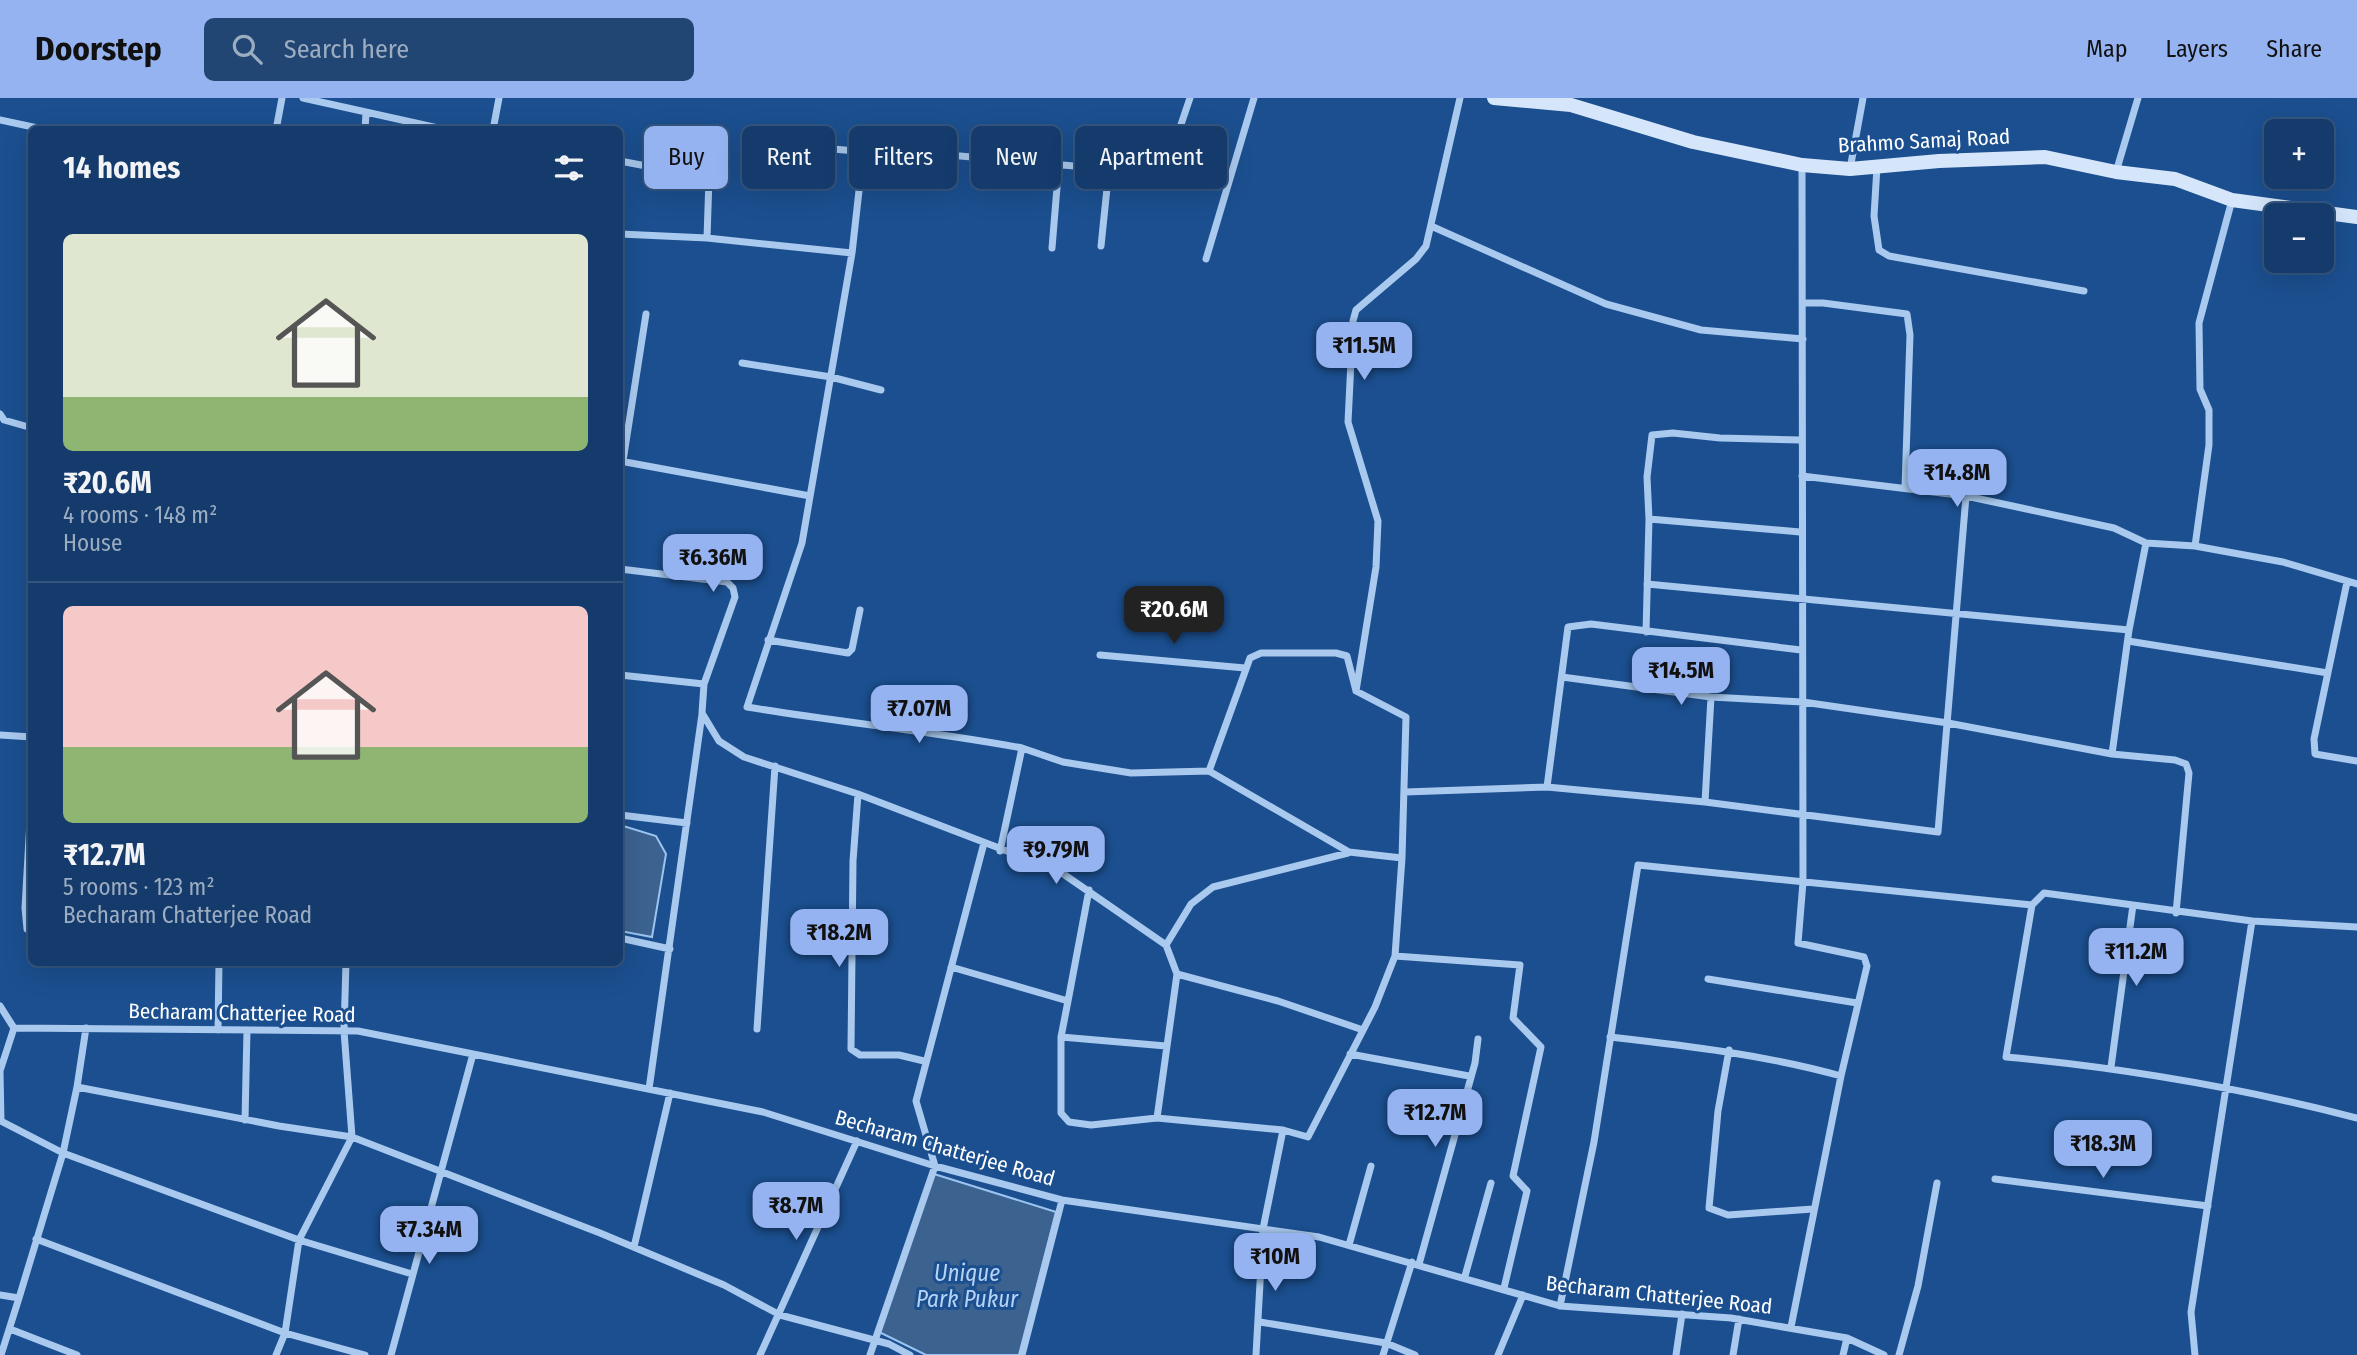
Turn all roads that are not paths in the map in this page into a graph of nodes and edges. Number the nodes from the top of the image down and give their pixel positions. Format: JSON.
{"nodes":[{"id":1,"x":282,"y":98,"type":"edge"},
{"id":2,"x":303,"y":98,"type":"edge"},
{"id":3,"x":499,"y":98,"type":"edge"},
{"id":4,"x":1190,"y":98,"type":"edge"},
{"id":5,"x":1254,"y":98,"type":"edge"},
{"id":6,"x":1460,"y":98,"type":"edge"},
{"id":7,"x":1496,"y":98,"type":"edge"},
{"id":8,"x":1863,"y":98,"type":"edge"},
{"id":9,"x":2138,"y":98,"type":"edge"},
{"id":10,"x":366,"y":113,"type":"junction"},
{"id":11,"x":0,"y":120,"type":"edge"},
{"id":12,"x":28,"y":126,"type":"edge"},
{"id":13,"x":277,"y":126,"type":"edge"},
{"id":14,"x":365,"y":126,"type":"edge"},
{"id":15,"x":428,"y":126,"type":"edge"},
{"id":16,"x":494,"y":126,"type":"edge"},
{"id":17,"x":1181,"y":126,"type":"edge"},
{"id":18,"x":623,"y":161,"type":"edge"},
{"id":19,"x":1802,"y":165,"type":"junction"},
{"id":20,"x":1877,"y":166,"type":"junction"},
{"id":21,"x":1850,"y":169,"type":"junction"},
{"id":22,"x":2116,"y":172,"type":"junction"},
{"id":23,"x":859,"y":189,"type":"edge"},
{"id":24,"x":1057,"y":189,"type":"edge"},
{"id":25,"x":1107,"y":189,"type":"edge"},
{"id":26,"x":2232,"y":200,"type":"junction"},
{"id":27,"x":2357,"y":217,"type":"edge"},
{"id":28,"x":1431,"y":226,"type":"junction"},
{"id":29,"x":623,"y":233,"type":"edge"},
{"id":30,"x":707,"y":238,"type":"junction"},
{"id":31,"x":1101,"y":246,"type":"dead end"},
{"id":32,"x":1052,"y":248,"type":"dead end"},
{"id":33,"x":852,"y":253,"type":"junction"},
{"id":34,"x":1206,"y":259,"type":"dead end"},
{"id":35,"x":2084,"y":291,"type":"dead end"},
{"id":36,"x":1803,"y":303,"type":"junction"},
{"id":37,"x":646,"y":314,"type":"dead end"},
{"id":38,"x":1803,"y":339,"type":"junction"},
{"id":39,"x":742,"y":363,"type":"dead end"},
{"id":40,"x":831,"y":377,"type":"junction"},
{"id":41,"x":881,"y":390,"type":"dead end"},
{"id":42,"x":0,"y":414,"type":"edge"},
{"id":43,"x":28,"y":427,"type":"edge"},
{"id":44,"x":1801,"y":440,"type":"junction"},
{"id":45,"x":623,"y":449,"type":"edge"},
{"id":46,"x":623,"y":461,"type":"edge"},
{"id":47,"x":1802,"y":477,"type":"junction"},
{"id":48,"x":1905,"y":488,"type":"junction"},
{"id":49,"x":810,"y":495,"type":"junction"},
{"id":50,"x":1966,"y":496,"type":"junction"},
{"id":51,"x":1649,"y":519,"type":"junction"},
{"id":52,"x":1800,"y":532,"type":"junction"},
{"id":53,"x":2146,"y":542,"type":"junction"},
{"id":54,"x":2195,"y":546,"type":"junction"},
{"id":55,"x":623,"y":569,"type":"edge"},
{"id":56,"x":2347,"y":582,"type":"junction"},
{"id":57,"x":1647,"y":584,"type":"junction"},
{"id":58,"x":2357,"y":584,"type":"edge"},
{"id":59,"x":1802,"y":598,"type":"junction"},
{"id":60,"x":860,"y":610,"type":"dead end"},
{"id":61,"x":1958,"y":612,"type":"junction"},
{"id":62,"x":2129,"y":629,"type":"junction"},
{"id":63,"x":1646,"y":632,"type":"junction"},
{"id":64,"x":768,"y":639,"type":"junction"},
{"id":65,"x":2128,"y":641,"type":"junction"},
{"id":66,"x":1801,"y":650,"type":"junction"},
{"id":67,"x":1100,"y":655,"type":"dead end"},
{"id":68,"x":1245,"y":668,"type":"junction"},
{"id":69,"x":2328,"y":673,"type":"junction"},
{"id":70,"x":623,"y":675,"type":"edge"},
{"id":71,"x":1562,"y":677,"type":"junction"},
{"id":72,"x":704,"y":684,"type":"junction"},
{"id":73,"x":1356,"y":691,"type":"junction"},
{"id":74,"x":1711,"y":697,"type":"junction"},
{"id":75,"x":1803,"y":702,"type":"junction"},
{"id":76,"x":702,"y":713,"type":"junction"},
{"id":77,"x":1948,"y":723,"type":"junction"},
{"id":78,"x":0,"y":735,"type":"edge"},
{"id":79,"x":28,"y":737,"type":"edge"},
{"id":80,"x":1022,"y":748,"type":"junction"},
{"id":81,"x":2112,"y":754,"type":"junction"},
{"id":82,"x":2357,"y":761,"type":"edge"},
{"id":83,"x":775,"y":766,"type":"junction"},
{"id":84,"x":1209,"y":771,"type":"junction"},
{"id":85,"x":1547,"y":787,"type":"junction"},
{"id":86,"x":1405,"y":792,"type":"junction"},
{"id":87,"x":858,"y":794,"type":"junction"},
{"id":88,"x":1705,"y":802,"type":"junction"},
{"id":89,"x":623,"y":815,"type":"edge"},
{"id":90,"x":1801,"y":816,"type":"junction"},
{"id":91,"x":687,"y":823,"type":"junction"},
{"id":92,"x":984,"y":843,"type":"junction"},
{"id":93,"x":1000,"y":850,"type":"junction"},
{"id":94,"x":1349,"y":852,"type":"junction"},
{"id":95,"x":1402,"y":858,"type":"junction"},
{"id":96,"x":1803,"y":882,"type":"junction"},
{"id":97,"x":1088,"y":890,"type":"junction"},
{"id":98,"x":2032,"y":905,"type":"junction"},
{"id":99,"x":2133,"y":905,"type":"junction"},
{"id":100,"x":28,"y":908,"type":"edge"},
{"id":101,"x":2176,"y":913,"type":"junction"},
{"id":102,"x":2252,"y":921,"type":"junction"},
{"id":103,"x":2357,"y":927,"type":"edge"},
{"id":104,"x":27,"y":929,"type":"dead end"},
{"id":105,"x":623,"y":939,"type":"edge"},
{"id":106,"x":1166,"y":945,"type":"junction"},
{"id":107,"x":670,"y":949,"type":"junction"},
{"id":108,"x":1395,"y":956,"type":"junction"},
{"id":109,"x":219,"y":966,"type":"edge"},
{"id":110,"x":346,"y":966,"type":"edge"},
{"id":111,"x":951,"y":967,"type":"junction"},
{"id":112,"x":1177,"y":974,"type":"junction"},
{"id":113,"x":1708,"y":979,"type":"dead end"},
{"id":114,"x":1068,"y":1000,"type":"junction"},
{"id":115,"x":1857,"y":1003,"type":"junction"},
{"id":116,"x":0,"y":1006,"type":"edge"},
{"id":117,"x":15,"y":1028,"type":"junction"},
{"id":118,"x":86,"y":1028,"type":"junction"},
{"id":119,"x":757,"y":1029,"type":"dead end"},
{"id":120,"x":218,"y":1030,"type":"junction"},
{"id":121,"x":247,"y":1030,"type":"junction"},
{"id":122,"x":1363,"y":1030,"type":"junction"},
{"id":123,"x":344,"y":1031,"type":"junction"},
{"id":124,"x":1061,"y":1037,"type":"junction"},
{"id":125,"x":1611,"y":1037,"type":"junction"},
{"id":126,"x":1478,"y":1039,"type":"dead end"},
{"id":127,"x":1166,"y":1046,"type":"junction"},
{"id":128,"x":1729,"y":1050,"type":"junction"},
{"id":129,"x":473,"y":1054,"type":"junction"},
{"id":130,"x":1350,"y":1054,"type":"junction"},
{"id":131,"x":924,"y":1061,"type":"junction"},
{"id":132,"x":2111,"y":1067,"type":"junction"},
{"id":133,"x":0,"y":1071,"type":"edge"},
{"id":134,"x":1469,"y":1076,"type":"junction"},
{"id":135,"x":1841,"y":1076,"type":"junction"},
{"id":136,"x":77,"y":1087,"type":"junction"},
{"id":137,"x":2227,"y":1088,"type":"junction"},
{"id":138,"x":649,"y":1089,"type":"junction"},
{"id":139,"x":670,"y":1093,"type":"junction"},
{"id":140,"x":1157,"y":1118,"type":"junction"},
{"id":141,"x":2357,"y":1118,"type":"edge"},
{"id":142,"x":245,"y":1120,"type":"junction"},
{"id":143,"x":1283,"y":1130,"type":"junction"},
{"id":144,"x":352,"y":1137,"type":"junction"},
{"id":145,"x":857,"y":1141,"type":"junction"},
{"id":146,"x":62,"y":1153,"type":"junction"},
{"id":147,"x":935,"y":1166,"type":"junction"},
{"id":148,"x":1371,"y":1166,"type":"dead end"},
{"id":149,"x":440,"y":1170,"type":"junction"},
{"id":150,"x":1995,"y":1180,"type":"dead end"},
{"id":151,"x":1491,"y":1183,"type":"dead end"},
{"id":152,"x":1937,"y":1183,"type":"dead end"},
{"id":153,"x":1062,"y":1200,"type":"junction"},
{"id":154,"x":2208,"y":1206,"type":"junction"},
{"id":155,"x":1813,"y":1209,"type":"junction"},
{"id":156,"x":1264,"y":1229,"type":"junction"},
{"id":157,"x":36,"y":1239,"type":"junction"},
{"id":158,"x":299,"y":1240,"type":"junction"},
{"id":159,"x":1349,"y":1245,"type":"junction"},
{"id":160,"x":634,"y":1247,"type":"junction"},
{"id":161,"x":1415,"y":1263,"type":"junction"},
{"id":162,"x":412,"y":1274,"type":"junction"},
{"id":163,"x":1465,"y":1276,"type":"junction"},
{"id":164,"x":1504,"y":1288,"type":"junction"},
{"id":165,"x":0,"y":1294,"type":"edge"},
{"id":166,"x":1523,"y":1295,"type":"junction"},
{"id":167,"x":19,"y":1298,"type":"junction"},
{"id":168,"x":1560,"y":1306,"type":"junction"},
{"id":169,"x":1682,"y":1314,"type":"junction"},
{"id":170,"x":780,"y":1315,"type":"junction"},
{"id":171,"x":1739,"y":1319,"type":"junction"},
{"id":172,"x":1260,"y":1322,"type":"junction"},
{"id":173,"x":1791,"y":1327,"type":"junction"},
{"id":174,"x":10,"y":1329,"type":"junction"},
{"id":175,"x":285,"y":1332,"type":"junction"},
{"id":176,"x":1847,"y":1338,"type":"junction"},
{"id":177,"x":874,"y":1340,"type":"junction"},
{"id":178,"x":1386,"y":1343,"type":"junction"},
{"id":179,"x":1,"y":1355,"type":"edge"},
{"id":180,"x":77,"y":1355,"type":"edge"},
{"id":181,"x":276,"y":1355,"type":"edge"},
{"id":182,"x":365,"y":1355,"type":"edge"},
{"id":183,"x":391,"y":1355,"type":"edge"},
{"id":184,"x":760,"y":1355,"type":"edge"},
{"id":185,"x":870,"y":1355,"type":"edge"},
{"id":186,"x":910,"y":1355,"type":"edge"},
{"id":187,"x":1021,"y":1355,"type":"edge"},
{"id":188,"x":1256,"y":1355,"type":"edge"},
{"id":189,"x":1383,"y":1355,"type":"edge"},
{"id":190,"x":1415,"y":1355,"type":"edge"},
{"id":191,"x":1498,"y":1355,"type":"edge"},
{"id":192,"x":1676,"y":1355,"type":"edge"},
{"id":193,"x":1733,"y":1355,"type":"edge"},
{"id":194,"x":1843,"y":1355,"type":"edge"},
{"id":195,"x":1884,"y":1355,"type":"edge"},
{"id":196,"x":1899,"y":1355,"type":"edge"},
{"id":197,"x":2195,"y":1355,"type":"edge"}],
"edges":[{"from":1,"to":13,"type":"street"},
{"from":2,"to":10,"type":"street"},
{"from":3,"to":16,"type":"street"},
{"from":4,"to":17,"type":"street"},
{"from":5,"to":34,"type":"street"},
{"from":6,"to":28,"type":"street"},
{"from":7,"to":19,"type":"street","name":"Brahmo Samaj Road"},
{"from":8,"to":21,"type":"street"},
{"from":9,"to":22,"type":"street"},
{"from":10,"to":14,"type":"street"},
{"from":10,"to":15,"type":"street"},
{"from":11,"to":12,"type":"street"},
{"from":18,"to":30,"type":"street"},
{"from":19,"to":21,"type":"street","name":"Brahmo Samaj Road"},
{"from":19,"to":36,"type":"street"},
{"from":20,"to":21,"type":"street","name":"Brahmo Samaj Road"},
{"from":20,"to":22,"type":"street","name":"Brahmo Samaj Road"},
{"from":20,"to":35,"type":"street"},
{"from":22,"to":26,"type":"street","name":"Brahmo Samaj Road"},
{"from":23,"to":33,"type":"street"},
{"from":24,"to":32,"type":"street"},
{"from":25,"to":31,"type":"street"},
{"from":26,"to":27,"type":"street","name":"Brahmo Samaj Road"},
{"from":26,"to":54,"type":"street"},
{"from":28,"to":38,"type":"street"},
{"from":28,"to":73,"type":"street"},
{"from":29,"to":30,"type":"street"},
{"from":30,"to":33,"type":"street"},
{"from":33,"to":40,"type":"street"},
{"from":36,"to":38,"type":"street"},
{"from":36,"to":48,"type":"street"},
{"from":37,"to":45,"type":"street"},
{"from":38,"to":44,"type":"street"},
{"from":39,"to":40,"type":"street"},
{"from":40,"to":41,"type":"street"},
{"from":40,"to":49,"type":"street"},
{"from":42,"to":43,"type":"street"},
{"from":44,"to":47,"type":"street"},
{"from":44,"to":51,"type":"street"},
{"from":46,"to":49,"type":"street"},
{"from":47,"to":48,"type":"street"},
{"from":47,"to":52,"type":"street"},
{"from":48,"to":50,"type":"street"},
{"from":49,"to":64,"type":"street"},
{"from":50,"to":53,"type":"street"},
{"from":50,"to":61,"type":"street"},
{"from":51,"to":52,"type":"street"},
{"from":51,"to":57,"type":"street"},
{"from":52,"to":59,"type":"street"},
{"from":53,"to":54,"type":"street"},
{"from":53,"to":62,"type":"street"},
{"from":54,"to":56,"type":"street"},
{"from":55,"to":72,"type":"street"},
{"from":56,"to":58,"type":"street"},
{"from":56,"to":69,"type":"street"},
{"from":57,"to":59,"type":"street"},
{"from":57,"to":63,"type":"street"},
{"from":59,"to":61,"type":"street"},
{"from":59,"to":66,"type":"street"},
{"from":60,"to":64,"type":"street"},
{"from":61,"to":62,"type":"street"},
{"from":61,"to":77,"type":"street"},
{"from":62,"to":65,"type":"street"},
{"from":63,"to":66,"type":"street"},
{"from":63,"to":71,"type":"street"},
{"from":64,"to":80,"type":"street"},
{"from":65,"to":69,"type":"street"},
{"from":65,"to":81,"type":"street"},
{"from":66,"to":75,"type":"street"},
{"from":67,"to":68,"type":"street"},
{"from":68,"to":73,"type":"street"},
{"from":68,"to":84,"type":"street"},
{"from":69,"to":82,"type":"street"},
{"from":70,"to":72,"type":"street"},
{"from":71,"to":74,"type":"street"},
{"from":71,"to":85,"type":"street"},
{"from":72,"to":76,"type":"street"},
{"from":73,"to":86,"type":"street"},
{"from":74,"to":75,"type":"street"},
{"from":74,"to":88,"type":"street"},
{"from":75,"to":77,"type":"street"},
{"from":75,"to":90,"type":"street"},
{"from":76,"to":83,"type":"street"},
{"from":76,"to":91,"type":"street"},
{"from":77,"to":81,"type":"street"},
{"from":77,"to":90,"type":"street"},
{"from":78,"to":79,"type":"street"},
{"from":80,"to":84,"type":"street"},
{"from":80,"to":93,"type":"street"},
{"from":81,"to":101,"type":"street"},
{"from":83,"to":87,"type":"street"},
{"from":83,"to":119,"type":"street"},
{"from":84,"to":94,"type":"street"},
{"from":85,"to":86,"type":"street"},
{"from":85,"to":88,"type":"street"},
{"from":86,"to":95,"type":"street"},
{"from":87,"to":92,"type":"street"},
{"from":87,"to":131,"type":"street"},
{"from":88,"to":90,"type":"street"},
{"from":89,"to":91,"type":"street"},
{"from":90,"to":96,"type":"street"},
{"from":91,"to":107,"type":"street"},
{"from":92,"to":93,"type":"street"},
{"from":92,"to":111,"type":"street"},
{"from":93,"to":97,"type":"street"},
{"from":94,"to":95,"type":"street"},
{"from":94,"to":106,"type":"street"},
{"from":95,"to":108,"type":"street"},
{"from":96,"to":98,"type":"street"},
{"from":96,"to":115,"type":"street"},
{"from":96,"to":125,"type":"street"},
{"from":97,"to":106,"type":"street"},
{"from":97,"to":114,"type":"street"},
{"from":98,"to":99,"type":"street"},
{"from":98,"to":132,"type":"street"},
{"from":99,"to":101,"type":"street"},
{"from":99,"to":132,"type":"street"},
{"from":100,"to":104,"type":"street"},
{"from":101,"to":102,"type":"street"},
{"from":102,"to":103,"type":"street"},
{"from":102,"to":137,"type":"street"},
{"from":105,"to":107,"type":"street"},
{"from":106,"to":112,"type":"street"},
{"from":107,"to":138,"type":"street"},
{"from":108,"to":122,"type":"street"},
{"from":108,"to":164,"type":"street"},
{"from":109,"to":120,"type":"street"},
{"from":110,"to":123,"type":"street"},
{"from":111,"to":114,"type":"street"},
{"from":111,"to":131,"type":"street"},
{"from":112,"to":122,"type":"street"},
{"from":112,"to":127,"type":"street"},
{"from":113,"to":115,"type":"street"},
{"from":114,"to":124,"type":"street"},
{"from":115,"to":135,"type":"street"},
{"from":116,"to":117,"type":"street"},
{"from":117,"to":118,"type":"street","name":"Becharam Chatterjee Road"},
{"from":117,"to":133,"type":"street"},
{"from":118,"to":120,"type":"street","name":"Becharam Chatterjee Road"},
{"from":118,"to":136,"type":"street"},
{"from":120,"to":121,"type":"street","name":"Becharam Chatterjee Road"},
{"from":121,"to":123,"type":"street","name":"Becharam Chatterjee Road"},
{"from":121,"to":142,"type":"street"},
{"from":122,"to":130,"type":"street"},
{"from":123,"to":129,"type":"street","name":"Becharam Chatterjee Road"},
{"from":123,"to":144,"type":"street"},
{"from":124,"to":127,"type":"street"},
{"from":124,"to":140,"type":"street"},
{"from":125,"to":128,"type":"street"},
{"from":125,"to":168,"type":"street"},
{"from":126,"to":134,"type":"street"},
{"from":127,"to":140,"type":"street"},
{"from":128,"to":135,"type":"street"},
{"from":128,"to":155,"type":"street"},
{"from":129,"to":138,"type":"street","name":"Becharam Chatterjee Road"},
{"from":129,"to":149,"type":"street"},
{"from":130,"to":134,"type":"street"},
{"from":130,"to":143,"type":"street"},
{"from":131,"to":147,"type":"street"},
{"from":132,"to":137,"type":"street"},
{"from":133,"to":146,"type":"street"},
{"from":134,"to":161,"type":"street"},
{"from":135,"to":155,"type":"street"},
{"from":136,"to":142,"type":"street"},
{"from":136,"to":146,"type":"street"},
{"from":137,"to":141,"type":"street"},
{"from":137,"to":154,"type":"street"},
{"from":138,"to":139,"type":"street","name":"Becharam Chatterjee Road"},
{"from":139,"to":145,"type":"street","name":"Becharam Chatterjee Road"},
{"from":139,"to":160,"type":"street"},
{"from":140,"to":143,"type":"street"},
{"from":142,"to":144,"type":"street"},
{"from":143,"to":156,"type":"street"},
{"from":144,"to":149,"type":"street"},
{"from":144,"to":158,"type":"street"},
{"from":145,"to":147,"type":"street","name":"Becharam Chatterjee Road"},
{"from":145,"to":170,"type":"street"},
{"from":146,"to":157,"type":"street"},
{"from":146,"to":158,"type":"street"},
{"from":147,"to":153,"type":"street","name":"Becharam Chatterjee Road"},
{"from":147,"to":177,"type":"street"},
{"from":148,"to":159,"type":"street"},
{"from":149,"to":160,"type":"street"},
{"from":149,"to":162,"type":"street"},
{"from":150,"to":154,"type":"street"},
{"from":151,"to":163,"type":"street"},
{"from":152,"to":196,"type":"street"},
{"from":153,"to":156,"type":"street","name":"Becharam Chatterjee Road"},
{"from":153,"to":187,"type":"street"},
{"from":154,"to":197,"type":"street"},
{"from":155,"to":173,"type":"street"},
{"from":156,"to":159,"type":"street","name":"Becharam Chatterjee Road"},
{"from":156,"to":172,"type":"street"},
{"from":157,"to":167,"type":"street"},
{"from":157,"to":175,"type":"street"},
{"from":158,"to":162,"type":"street"},
{"from":158,"to":175,"type":"street"},
{"from":159,"to":161,"type":"street","name":"Becharam Chatterjee Road"},
{"from":160,"to":170,"type":"street"},
{"from":161,"to":163,"type":"street","name":"Becharam Chatterjee Road"},
{"from":161,"to":178,"type":"street"},
{"from":162,"to":183,"type":"street"},
{"from":163,"to":164,"type":"street","name":"Becharam Chatterjee Road"},
{"from":164,"to":166,"type":"street","name":"Becharam Chatterjee Road"},
{"from":165,"to":167,"type":"street"},
{"from":166,"to":168,"type":"street","name":"Becharam Chatterjee Road"},
{"from":166,"to":191,"type":"street"},
{"from":167,"to":174,"type":"street"},
{"from":168,"to":169,"type":"street","name":"Becharam Chatterjee Road"},
{"from":169,"to":171,"type":"street","name":"Becharam Chatterjee Road"},
{"from":169,"to":192,"type":"street"},
{"from":170,"to":177,"type":"street"},
{"from":170,"to":184,"type":"street"},
{"from":171,"to":173,"type":"street","name":"Becharam Chatterjee Road"},
{"from":171,"to":193,"type":"street"},
{"from":172,"to":178,"type":"street"},
{"from":172,"to":188,"type":"street"},
{"from":173,"to":176,"type":"street","name":"Becharam Chatterjee Road"},
{"from":174,"to":179,"type":"street"},
{"from":174,"to":180,"type":"street"},
{"from":175,"to":181,"type":"street"},
{"from":175,"to":182,"type":"street"},
{"from":176,"to":194,"type":"street"},
{"from":176,"to":195,"type":"street","name":"Becharam Chatterjee Road"},
{"from":177,"to":185,"type":"street"},
{"from":177,"to":186,"type":"street"},
{"from":178,"to":189,"type":"street"},
{"from":178,"to":190,"type":"street"}]}
